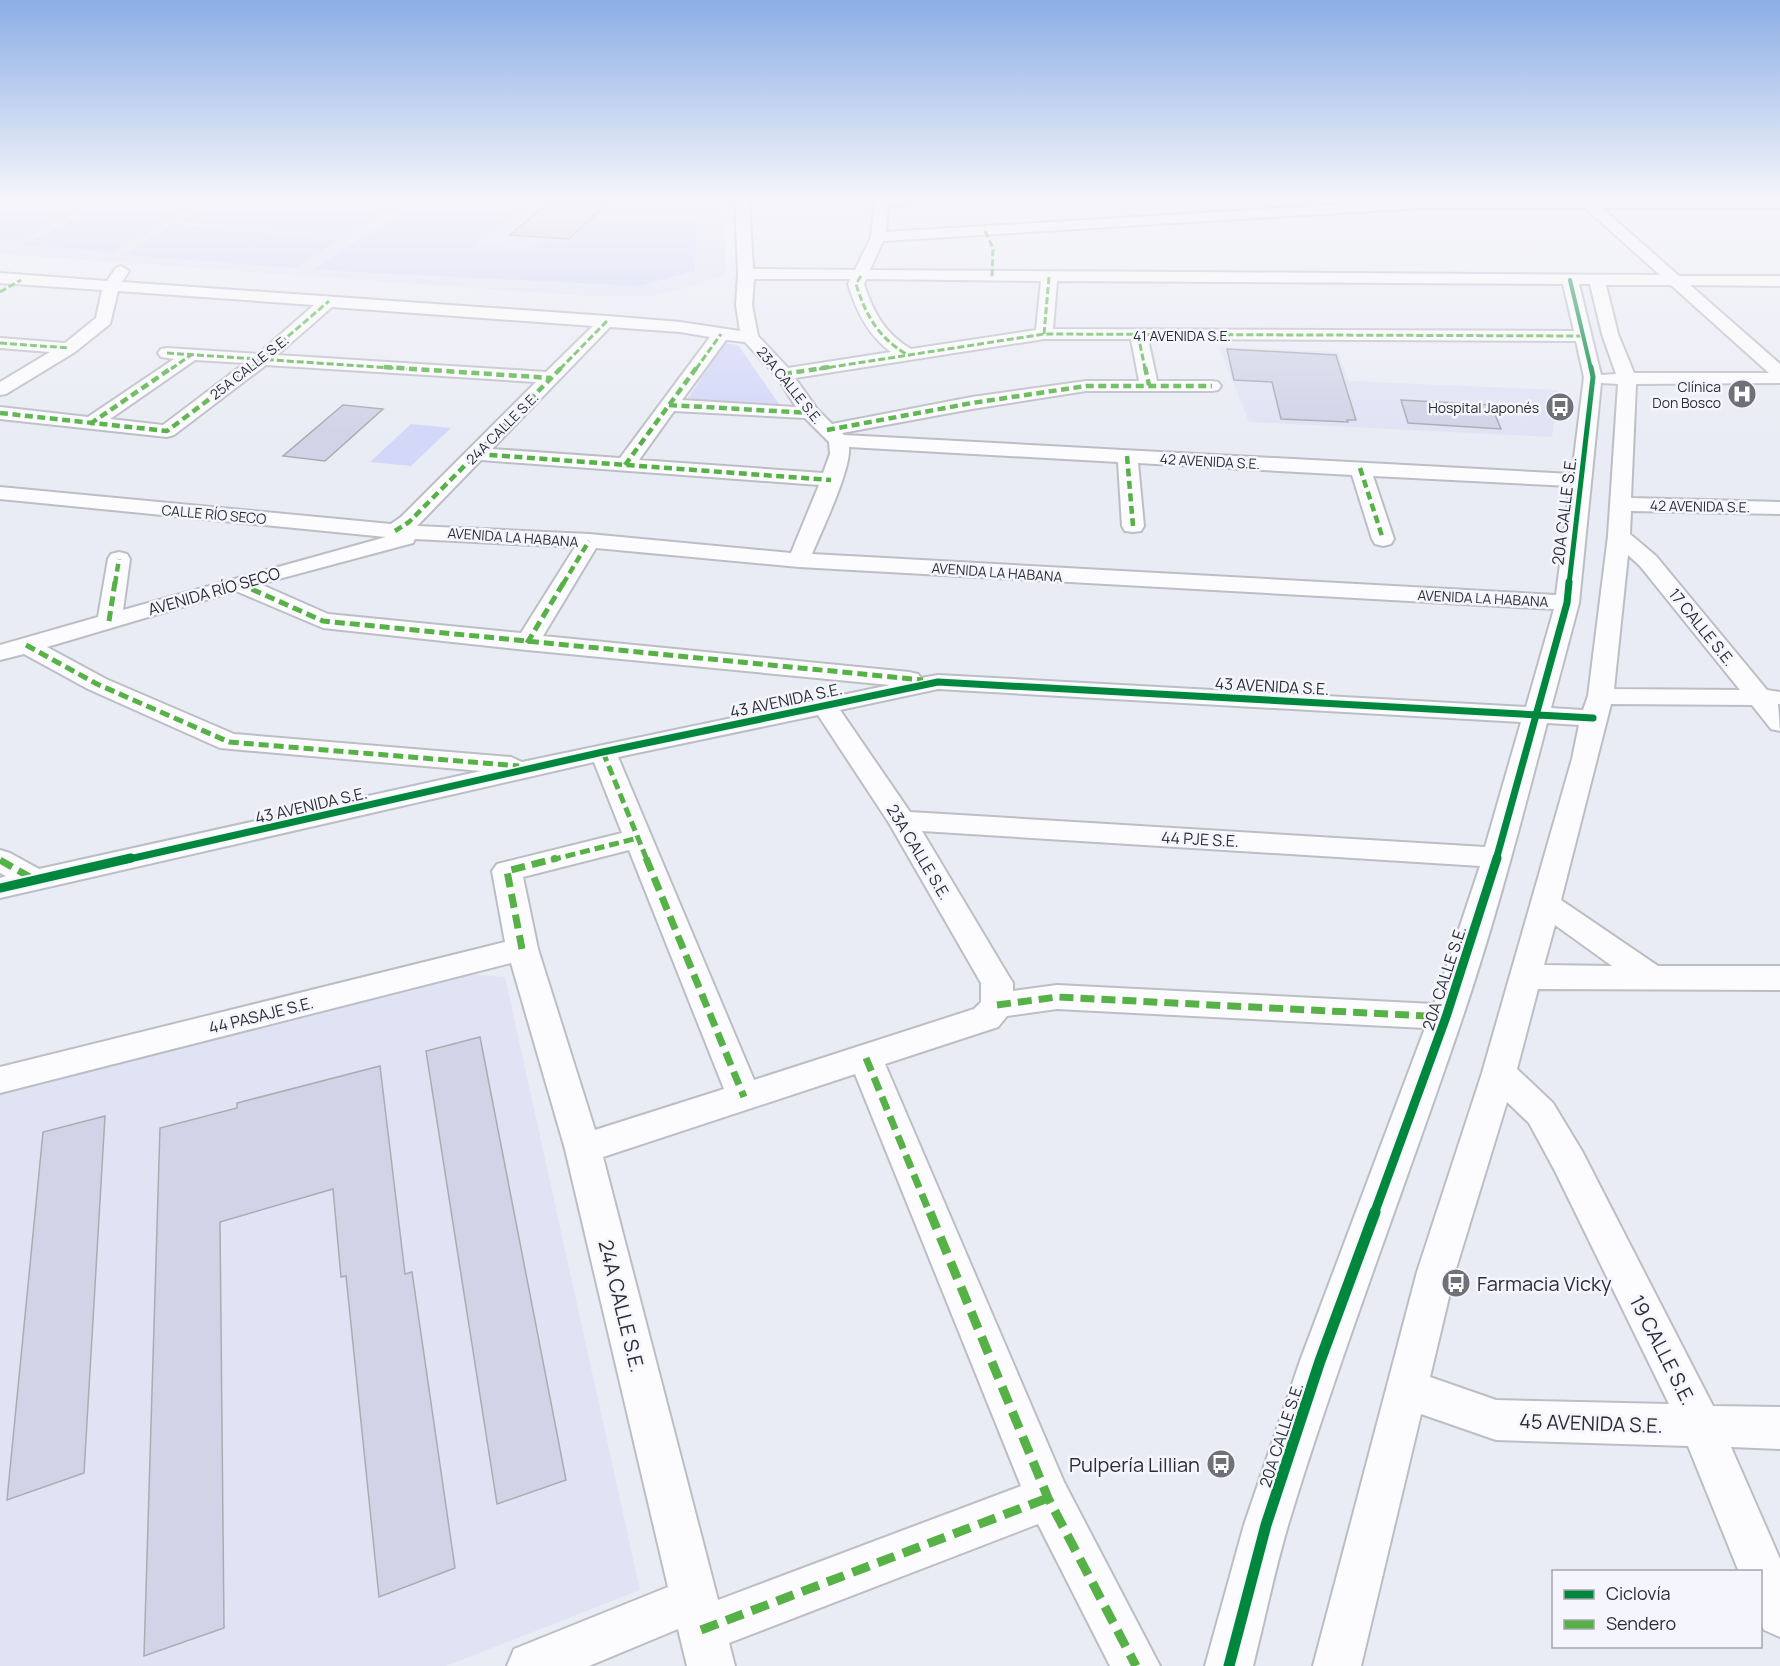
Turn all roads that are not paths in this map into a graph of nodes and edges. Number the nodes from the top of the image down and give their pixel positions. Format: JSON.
{"nodes":[{"id":1,"x":1049,"y":277,"type":"edge"},
{"id":2,"x":0,"y":278,"type":"edge"},
{"id":3,"x":117,"y":278,"type":"edge"},
{"id":4,"x":746,"y":278,"type":"edge"},
{"id":5,"x":860,"y":278,"type":"edge"},
{"id":6,"x":1179,"y":278,"type":"edge"},
{"id":7,"x":1671,"y":278,"type":"edge"},
{"id":8,"x":21,"y":280,"type":"junction"},
{"id":9,"x":1570,"y":280,"type":"junction"},
{"id":10,"x":1597,"y":280,"type":"junction"},
{"id":11,"x":1674,"y":280,"type":"junction"},
{"id":12,"x":1780,"y":281,"type":"edge"},
{"id":13,"x":111,"y":287,"type":"junction"},
{"id":14,"x":0,"y":292,"type":"edge"},
{"id":15,"x":329,"y":302,"type":"junction"},
{"id":16,"x":744,"y":305,"type":"junction"},
{"id":17,"x":607,"y":321,"type":"junction"},
{"id":18,"x":681,"y":327,"type":"junction"},
{"id":19,"x":720,"y":334,"type":"junction"},
{"id":20,"x":1044,"y":334,"type":"junction"},
{"id":21,"x":1138,"y":334,"type":"junction"},
{"id":22,"x":1584,"y":336,"type":"junction"},
{"id":23,"x":750,"y":337,"type":"junction"},
{"id":24,"x":0,"y":343,"type":"edge"},
{"id":25,"x":69,"y":348,"type":"junction"},
{"id":26,"x":167,"y":353,"type":"dead end"},
{"id":27,"x":907,"y":354,"type":"junction"},
{"id":28,"x":191,"y":355,"type":"junction"},
{"id":29,"x":261,"y":360,"type":"junction"},
{"id":30,"x":1623,"y":368,"type":"junction"},
{"id":31,"x":1780,"y":373,"type":"edge"},
{"id":32,"x":784,"y":374,"type":"junction"},
{"id":33,"x":1593,"y":377,"type":"junction"},
{"id":34,"x":551,"y":378,"type":"junction"},
{"id":35,"x":1780,"y":378,"type":"edge"},
{"id":36,"x":1149,"y":385,"type":"junction"},
{"id":37,"x":1212,"y":386,"type":"dead end"},
{"id":38,"x":0,"y":390,"type":"edge"},
{"id":39,"x":669,"y":405,"type":"junction"},
{"id":40,"x":0,"y":413,"type":"edge"},
{"id":41,"x":810,"y":413,"type":"junction"},
{"id":42,"x":90,"y":424,"type":"junction"},
{"id":43,"x":833,"y":436,"type":"junction"},
{"id":44,"x":477,"y":453,"type":"junction"},
{"id":45,"x":1127,"y":456,"type":"junction"},
{"id":46,"x":625,"y":465,"type":"junction"},
{"id":47,"x":1360,"y":468,"type":"junction"},
{"id":48,"x":831,"y":480,"type":"junction"},
{"id":49,"x":1581,"y":481,"type":"junction"},
{"id":50,"x":0,"y":493,"type":"edge"},
{"id":51,"x":1621,"y":494,"type":"junction"},
{"id":52,"x":1780,"y":508,"type":"edge"},
{"id":53,"x":339,"y":525,"type":"junction"},
{"id":54,"x":1133,"y":526,"type":"dead end"},
{"id":55,"x":395,"y":531,"type":"junction"},
{"id":56,"x":429,"y":531,"type":"junction"},
{"id":57,"x":1618,"y":536,"type":"junction"},
{"id":58,"x":1383,"y":539,"type":"dead end"},
{"id":59,"x":589,"y":542,"type":"junction"},
{"id":60,"x":332,"y":558,"type":"junction"},
{"id":61,"x":119,"y":559,"type":"dead end"},
{"id":62,"x":799,"y":560,"type":"junction"},
{"id":63,"x":238,"y":584,"type":"junction"},
{"id":64,"x":1567,"y":603,"type":"junction"},
{"id":65,"x":109,"y":621,"type":"junction"},
{"id":66,"x":527,"y":643,"type":"junction"},
{"id":67,"x":26,"y":645,"type":"junction"},
{"id":68,"x":0,"y":653,"type":"edge"},
{"id":69,"x":938,"y":682,"type":"junction"},
{"id":70,"x":1770,"y":698,"type":"edge"},
{"id":71,"x":824,"y":705,"type":"junction"},
{"id":72,"x":1597,"y":707,"type":"junction"},
{"id":73,"x":1538,"y":714,"type":"junction"},
{"id":74,"x":1780,"y":723,"type":"edge"},
{"id":75,"x":603,"y":752,"type":"junction"},
{"id":76,"x":540,"y":767,"type":"junction"},
{"id":77,"x":902,"y":821,"type":"junction"},
{"id":78,"x":638,"y":838,"type":"junction"},
{"id":79,"x":1497,"y":857,"type":"junction"},
{"id":80,"x":0,"y":860,"type":"edge"},
{"id":81,"x":35,"y":880,"type":"junction"},
{"id":82,"x":0,"y":888,"type":"edge"},
{"id":83,"x":1544,"y":903,"type":"junction"},
{"id":84,"x":522,"y":949,"type":"junction"},
{"id":85,"x":1526,"y":977,"type":"junction"},
{"id":86,"x":1651,"y":978,"type":"junction"},
{"id":87,"x":1780,"y":978,"type":"edge"},
{"id":88,"x":997,"y":1005,"type":"junction"},
{"id":89,"x":1446,"y":1017,"type":"junction"},
{"id":90,"x":866,"y":1058,"type":"junction"},
{"id":91,"x":1499,"y":1073,"type":"junction"},
{"id":92,"x":0,"y":1080,"type":"edge"},
{"id":93,"x":744,"y":1097,"type":"junction"},
{"id":94,"x":582,"y":1149,"type":"junction"},
{"id":95,"x":1407,"y":1389,"type":"junction"},
{"id":96,"x":1701,"y":1426,"type":"junction"},
{"id":97,"x":1780,"y":1428,"type":"edge"},
{"id":98,"x":1048,"y":1498,"type":"junction"},
{"id":99,"x":1762,"y":1570,"type":"edge"},
{"id":100,"x":1762,"y":1571,"type":"edge"},
{"id":101,"x":1780,"y":1614,"type":"edge"},
{"id":102,"x":702,"y":1632,"type":"edge"},
{"id":103,"x":531,"y":1666,"type":"edge"},
{"id":104,"x":1136,"y":1666,"type":"edge"},
{"id":105,"x":1229,"y":1666,"type":"edge"},
{"id":106,"x":1337,"y":1666,"type":"edge"}],
"edges":[{"from":1,"to":20,"type":"street"},
{"from":2,"to":8,"type":"street"},
{"from":3,"to":13,"type":"street"},
{"from":4,"to":16,"type":"street","name":"23A CALLE S.E."},
{"from":5,"to":27,"type":"street"},
{"from":6,"to":9,"type":"street"},
{"from":7,"to":11,"type":"street"},
{"from":8,"to":13,"type":"street"},
{"from":8,"to":14,"type":"street"},
{"from":9,"to":10,"type":"street"},
{"from":9,"to":22,"type":"street","name":"20A CALLE S.E."},
{"from":10,"to":11,"type":"street"},
{"from":10,"to":30,"type":"street"},
{"from":11,"to":12,"type":"street"},
{"from":11,"to":31,"type":"street"},
{"from":13,"to":15,"type":"street"},
{"from":13,"to":25,"type":"street"},
{"from":15,"to":17,"type":"street"},
{"from":15,"to":29,"type":"street","name":"25A CALLE S.E."},
{"from":16,"to":18,"type":"street"},
{"from":16,"to":23,"type":"street","name":"23A CALLE S.E."},
{"from":17,"to":18,"type":"street"},
{"from":17,"to":34,"type":"street","name":"24A CALLE S.E."},
{"from":18,"to":19,"type":"street"},
{"from":19,"to":23,"type":"street"},
{"from":19,"to":39,"type":"street"},
{"from":20,"to":21,"type":"street","name":"41 AVENIDA S.E."},
{"from":20,"to":27,"type":"street","name":"41 AVENIDA S.E."},
{"from":21,"to":22,"type":"street","name":"41 AVENIDA S.E."},
{"from":21,"to":36,"type":"street"},
{"from":22,"to":33,"type":"street","name":"20A CALLE S.E."},
{"from":23,"to":32,"type":"street","name":"23A CALLE S.E."},
{"from":24,"to":25,"type":"street"},
{"from":25,"to":38,"type":"street"},
{"from":26,"to":28,"type":"street"},
{"from":27,"to":32,"type":"street","name":"41 AVENIDA S.E."},
{"from":28,"to":29,"type":"street"},
{"from":28,"to":42,"type":"street"},
{"from":29,"to":34,"type":"street"},
{"from":29,"to":42,"type":"street","name":"25A CALLE S.E."},
{"from":30,"to":33,"type":"street"},
{"from":30,"to":35,"type":"street"},
{"from":30,"to":51,"type":"street"},
{"from":32,"to":41,"type":"street","name":"23A CALLE S.E."},
{"from":33,"to":49,"type":"street","name":"20A CALLE S.E."},
{"from":34,"to":44,"type":"street","name":"24A CALLE S.E."},
{"from":36,"to":37,"type":"street"},
{"from":36,"to":43,"type":"street"},
{"from":39,"to":41,"type":"street"},
{"from":39,"to":46,"type":"street"},
{"from":40,"to":42,"type":"street"},
{"from":41,"to":43,"type":"street","name":"23A CALLE S.E."},
{"from":43,"to":45,"type":"street","name":"42 AVENIDA S.E."},
{"from":43,"to":48,"type":"street"},
{"from":44,"to":46,"type":"street"},
{"from":44,"to":55,"type":"street","name":"24A CALLE S.E."},
{"from":45,"to":47,"type":"street","name":"42 AVENIDA S.E."},
{"from":45,"to":54,"type":"street"},
{"from":46,"to":48,"type":"street"},
{"from":47,"to":49,"type":"street","name":"42 AVENIDA S.E."},
{"from":47,"to":58,"type":"street"},
{"from":48,"to":62,"type":"street"},
{"from":49,"to":64,"type":"street","name":"20A CALLE S.E."},
{"from":50,"to":53,"type":"street","name":"CALLE RÍO SECO"},
{"from":51,"to":52,"type":"street","name":"42 AVENIDA S.E."},
{"from":51,"to":57,"type":"street"},
{"from":53,"to":55,"type":"street","name":"CALLE RÍO SECO"},
{"from":53,"to":60,"type":"street"},
{"from":55,"to":56,"type":"street","name":"CALLE RÍO SECO"},
{"from":56,"to":59,"type":"street","name":"AVENIDA LA HABANA"},
{"from":56,"to":60,"type":"street","name":"AVENIDA RÍO SECO"},
{"from":57,"to":70,"type":"street","name":"17 CALLE S.E."},
{"from":57,"to":72,"type":"street"},
{"from":59,"to":62,"type":"street","name":"AVENIDA LA HABANA"},
{"from":59,"to":66,"type":"street"},
{"from":60,"to":63,"type":"street","name":"AVENIDA RÍO SECO"},
{"from":61,"to":65,"type":"street"},
{"from":62,"to":64,"type":"street","name":"AVENIDA LA HABANA"},
{"from":63,"to":65,"type":"street","name":"AVENIDA RÍO SECO"},
{"from":63,"to":66,"type":"street"},
{"from":64,"to":73,"type":"street","name":"20A CALLE S.E."},
{"from":65,"to":67,"type":"street","name":"AVENIDA RÍO SECO"},
{"from":66,"to":69,"type":"street"},
{"from":67,"to":68,"type":"street","name":"AVENIDA RÍO SECO"},
{"from":67,"to":76,"type":"street"},
{"from":69,"to":71,"type":"street","name":"43 AVENIDA S.E."},
{"from":69,"to":73,"type":"street","name":"43 AVENIDA S.E."},
{"from":70,"to":72,"type":"street","name":"43 AVENIDA S.E."},
{"from":70,"to":74,"type":"street","name":"17 CALLE S.E."},
{"from":71,"to":75,"type":"street","name":"43 AVENIDA S.E."},
{"from":71,"to":77,"type":"street","name":"23A CALLE S.E."},
{"from":72,"to":73,"type":"street","name":"43 AVENIDA S.E."},
{"from":72,"to":83,"type":"street"},
{"from":73,"to":79,"type":"street","name":"20A CALLE S.E."},
{"from":75,"to":76,"type":"street","name":"43 AVENIDA S.E."},
{"from":75,"to":78,"type":"street"},
{"from":76,"to":81,"type":"street","name":"43 AVENIDA S.E."},
{"from":77,"to":79,"type":"street","name":"44 PJE S.E."},
{"from":77,"to":88,"type":"street","name":"23A CALLE S.E."},
{"from":78,"to":84,"type":"street","name":"24A CALLE S.E."},
{"from":78,"to":93,"type":"street"},
{"from":79,"to":89,"type":"street","name":"20A CALLE S.E."},
{"from":80,"to":81,"type":"street"},
{"from":81,"to":82,"type":"street","name":"43 AVENIDA S.E."},
{"from":83,"to":85,"type":"street"},
{"from":83,"to":86,"type":"street"},
{"from":84,"to":92,"type":"street","name":"44 PASAJE S.E."},
{"from":84,"to":94,"type":"street","name":"24A CALLE S.E."},
{"from":85,"to":86,"type":"street"},
{"from":85,"to":91,"type":"street"},
{"from":86,"to":87,"type":"street"},
{"from":88,"to":89,"type":"street"},
{"from":88,"to":90,"type":"street"},
{"from":89,"to":105,"type":"street","name":"20A CALLE S.E."},
{"from":90,"to":93,"type":"street"},
{"from":90,"to":98,"type":"street"},
{"from":91,"to":95,"type":"street"},
{"from":91,"to":96,"type":"street","name":"19 CALLE S.E."},
{"from":93,"to":94,"type":"street"},
{"from":94,"to":102,"type":"street","name":"24A CALLE S.E."},
{"from":95,"to":96,"type":"street","name":"45 AVENIDA S.E."},
{"from":95,"to":106,"type":"street"},
{"from":96,"to":97,"type":"street","name":"45 AVENIDA S.E."},
{"from":96,"to":99,"type":"street","name":"19 CALLE S.E."},
{"from":98,"to":102,"type":"street"},
{"from":98,"to":104,"type":"street"},
{"from":100,"to":101,"type":"street","name":"19 CALLE S.E."},
{"from":102,"to":103,"type":"street"}]}
